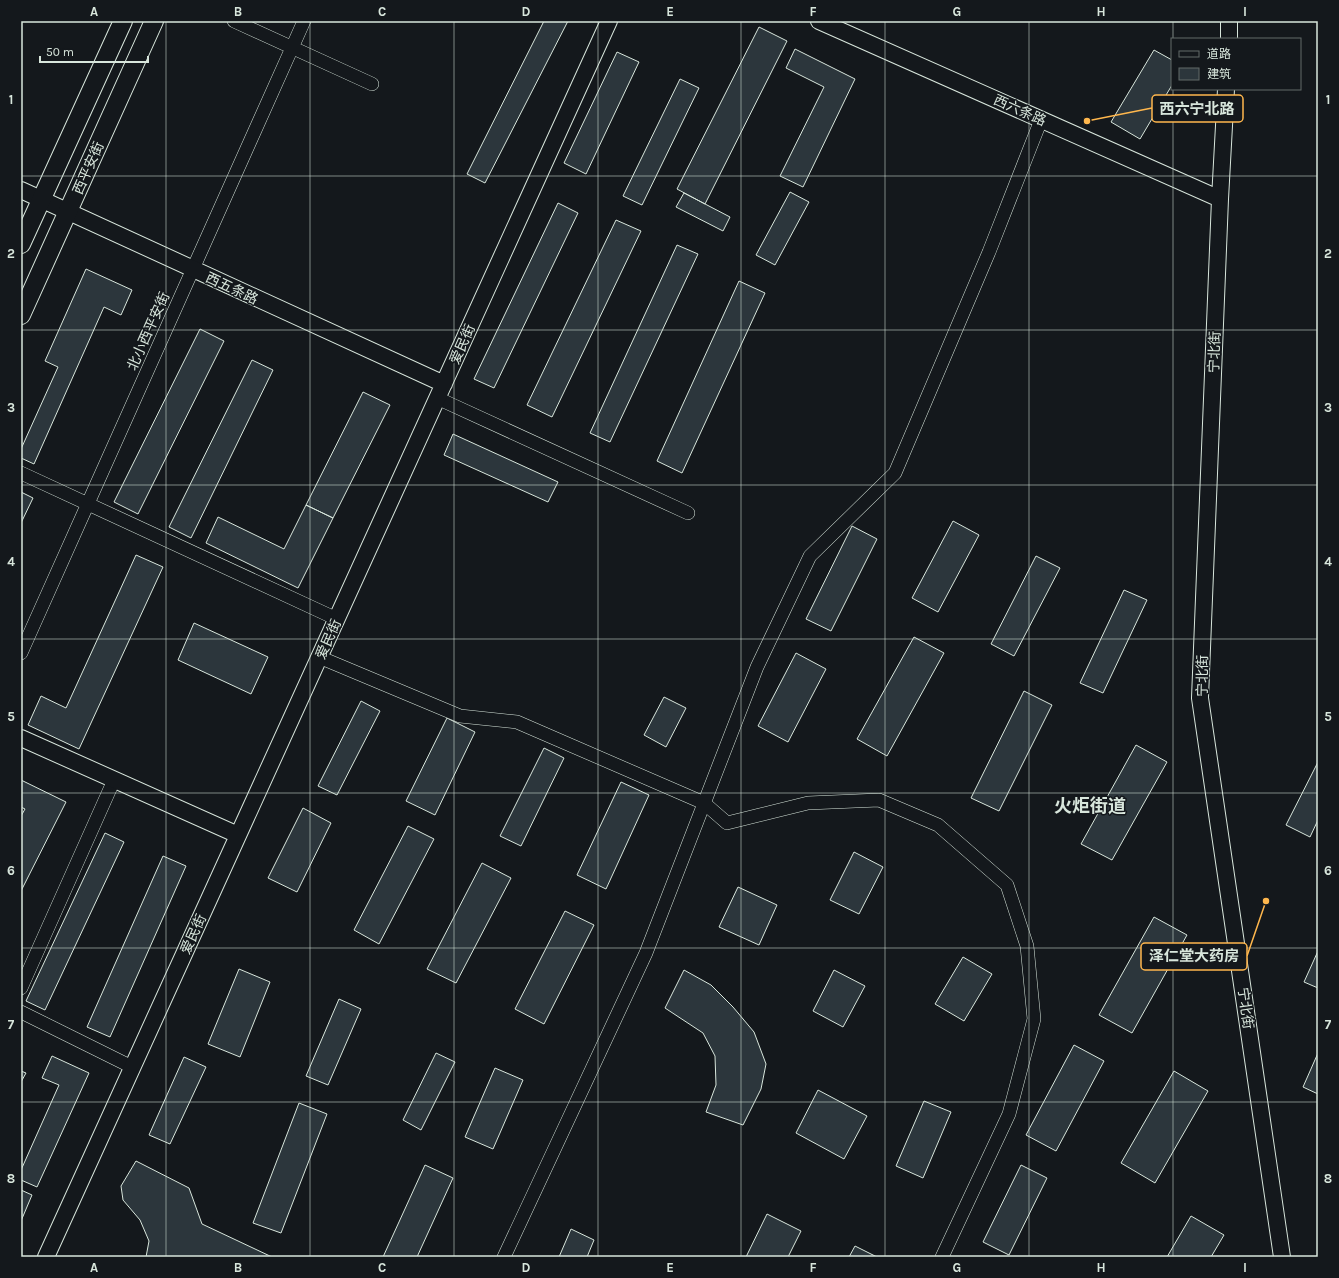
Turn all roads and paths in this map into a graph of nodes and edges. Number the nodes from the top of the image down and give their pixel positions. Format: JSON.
{"nodes":[{"id":1,"x":123,"y":21,"type":"edge"},
{"id":2,"x":154,"y":21,"type":"edge"},
{"id":3,"x":234,"y":21,"type":"edge"},
{"id":4,"x":304,"y":21,"type":"edge"},
{"id":5,"x":609,"y":21,"type":"edge"},
{"id":6,"x":819,"y":21,"type":"edge"},
{"id":7,"x":1230,"y":21,"type":"edge"},
{"id":8,"x":1228,"y":38,"type":"edge"},
{"id":9,"x":292,"y":48,"type":"junction"},
{"id":10,"x":372,"y":84,"type":"dead end"},
{"id":11,"x":1226,"y":90,"type":"edge"},
{"id":12,"x":1041,"y":120,"type":"junction"},
{"id":13,"x":21,"y":190,"type":"edge"},
{"id":14,"x":42,"y":199,"type":"junction"},
{"id":15,"x":1220,"y":199,"type":"junction"},
{"id":16,"x":68,"y":212,"type":"junction"},
{"id":17,"x":21,"y":244,"type":"edge"},
{"id":18,"x":193,"y":270,"type":"junction"},
{"id":19,"x":21,"y":315,"type":"edge"},
{"id":20,"x":441,"y":391,"type":"junction"},
{"id":21,"x":21,"y":473,"type":"edge"},
{"id":22,"x":88,"y":504,"type":"junction"},
{"id":23,"x":688,"y":513,"type":"dead end"},
{"id":24,"x":337,"y":618,"type":"junction"},
{"id":25,"x":21,"y":653,"type":"edge"},
{"id":26,"x":319,"y":657,"type":"junction"},
{"id":27,"x":21,"y":738,"type":"edge"},
{"id":28,"x":114,"y":780,"type":"junction"},
{"id":29,"x":704,"y":803,"type":"junction"},
{"id":30,"x":238,"y":835,"type":"junction"},
{"id":31,"x":21,"y":988,"type":"edge"},
{"id":32,"x":21,"y":1012,"type":"edge"},
{"id":33,"x":132,"y":1067,"type":"junction"},
{"id":34,"x":46,"y":1257,"type":"edge"},
{"id":35,"x":504,"y":1257,"type":"edge"},
{"id":36,"x":942,"y":1257,"type":"edge"},
{"id":37,"x":1282,"y":1257,"type":"edge"}],
"edges":[{"from":1,"to":14,"type":"main road","name":"西平安街"},
{"from":2,"to":16,"type":"main road","name":"西平安街"},
{"from":3,"to":9,"type":"street"},
{"from":4,"to":9,"type":"street","name":"北小西平安街"},
{"from":5,"to":20,"type":"street","name":"爱民街"},
{"from":6,"to":12,"type":"street","name":"西六条路"},
{"from":7,"to":8,"type":"street"},
{"from":9,"to":10,"type":"street"},
{"from":9,"to":18,"type":"street","name":"北小西平安街"},
{"from":11,"to":15,"type":"street","name":"宁北街"},
{"from":12,"to":15,"type":"street","name":"西六条路"},
{"from":12,"to":29,"type":"street"},
{"from":13,"to":14,"type":"street","name":"西五条路"},
{"from":14,"to":16,"type":"street","name":"西五条路"},
{"from":14,"to":17,"type":"main road","name":"西平安街"},
{"from":15,"to":37,"type":"street","name":"宁北街"},
{"from":16,"to":18,"type":"street","name":"西五条路"},
{"from":16,"to":19,"type":"main road","name":"西平安街"},
{"from":18,"to":20,"type":"street","name":"西五条路"},
{"from":18,"to":22,"type":"street","name":"北小西平安街"},
{"from":20,"to":23,"type":"street"},
{"from":20,"to":24,"type":"street","name":"爱民街"},
{"from":21,"to":22,"type":"street"},
{"from":22,"to":24,"type":"street"},
{"from":22,"to":25,"type":"street","name":"北小西平安街"},
{"from":24,"to":26,"type":"street","name":"爱民街"},
{"from":26,"to":29,"type":"street"},
{"from":26,"to":30,"type":"street","name":"爱民街"},
{"from":27,"to":28,"type":"street"},
{"from":28,"to":30,"type":"street"},
{"from":28,"to":31,"type":"street"},
{"from":29,"to":35,"type":"street"},
{"from":29,"to":36,"type":"street"},
{"from":30,"to":33,"type":"street","name":"爱民街"},
{"from":32,"to":33,"type":"street"},
{"from":33,"to":34,"type":"street","name":"爱民街"}]}
